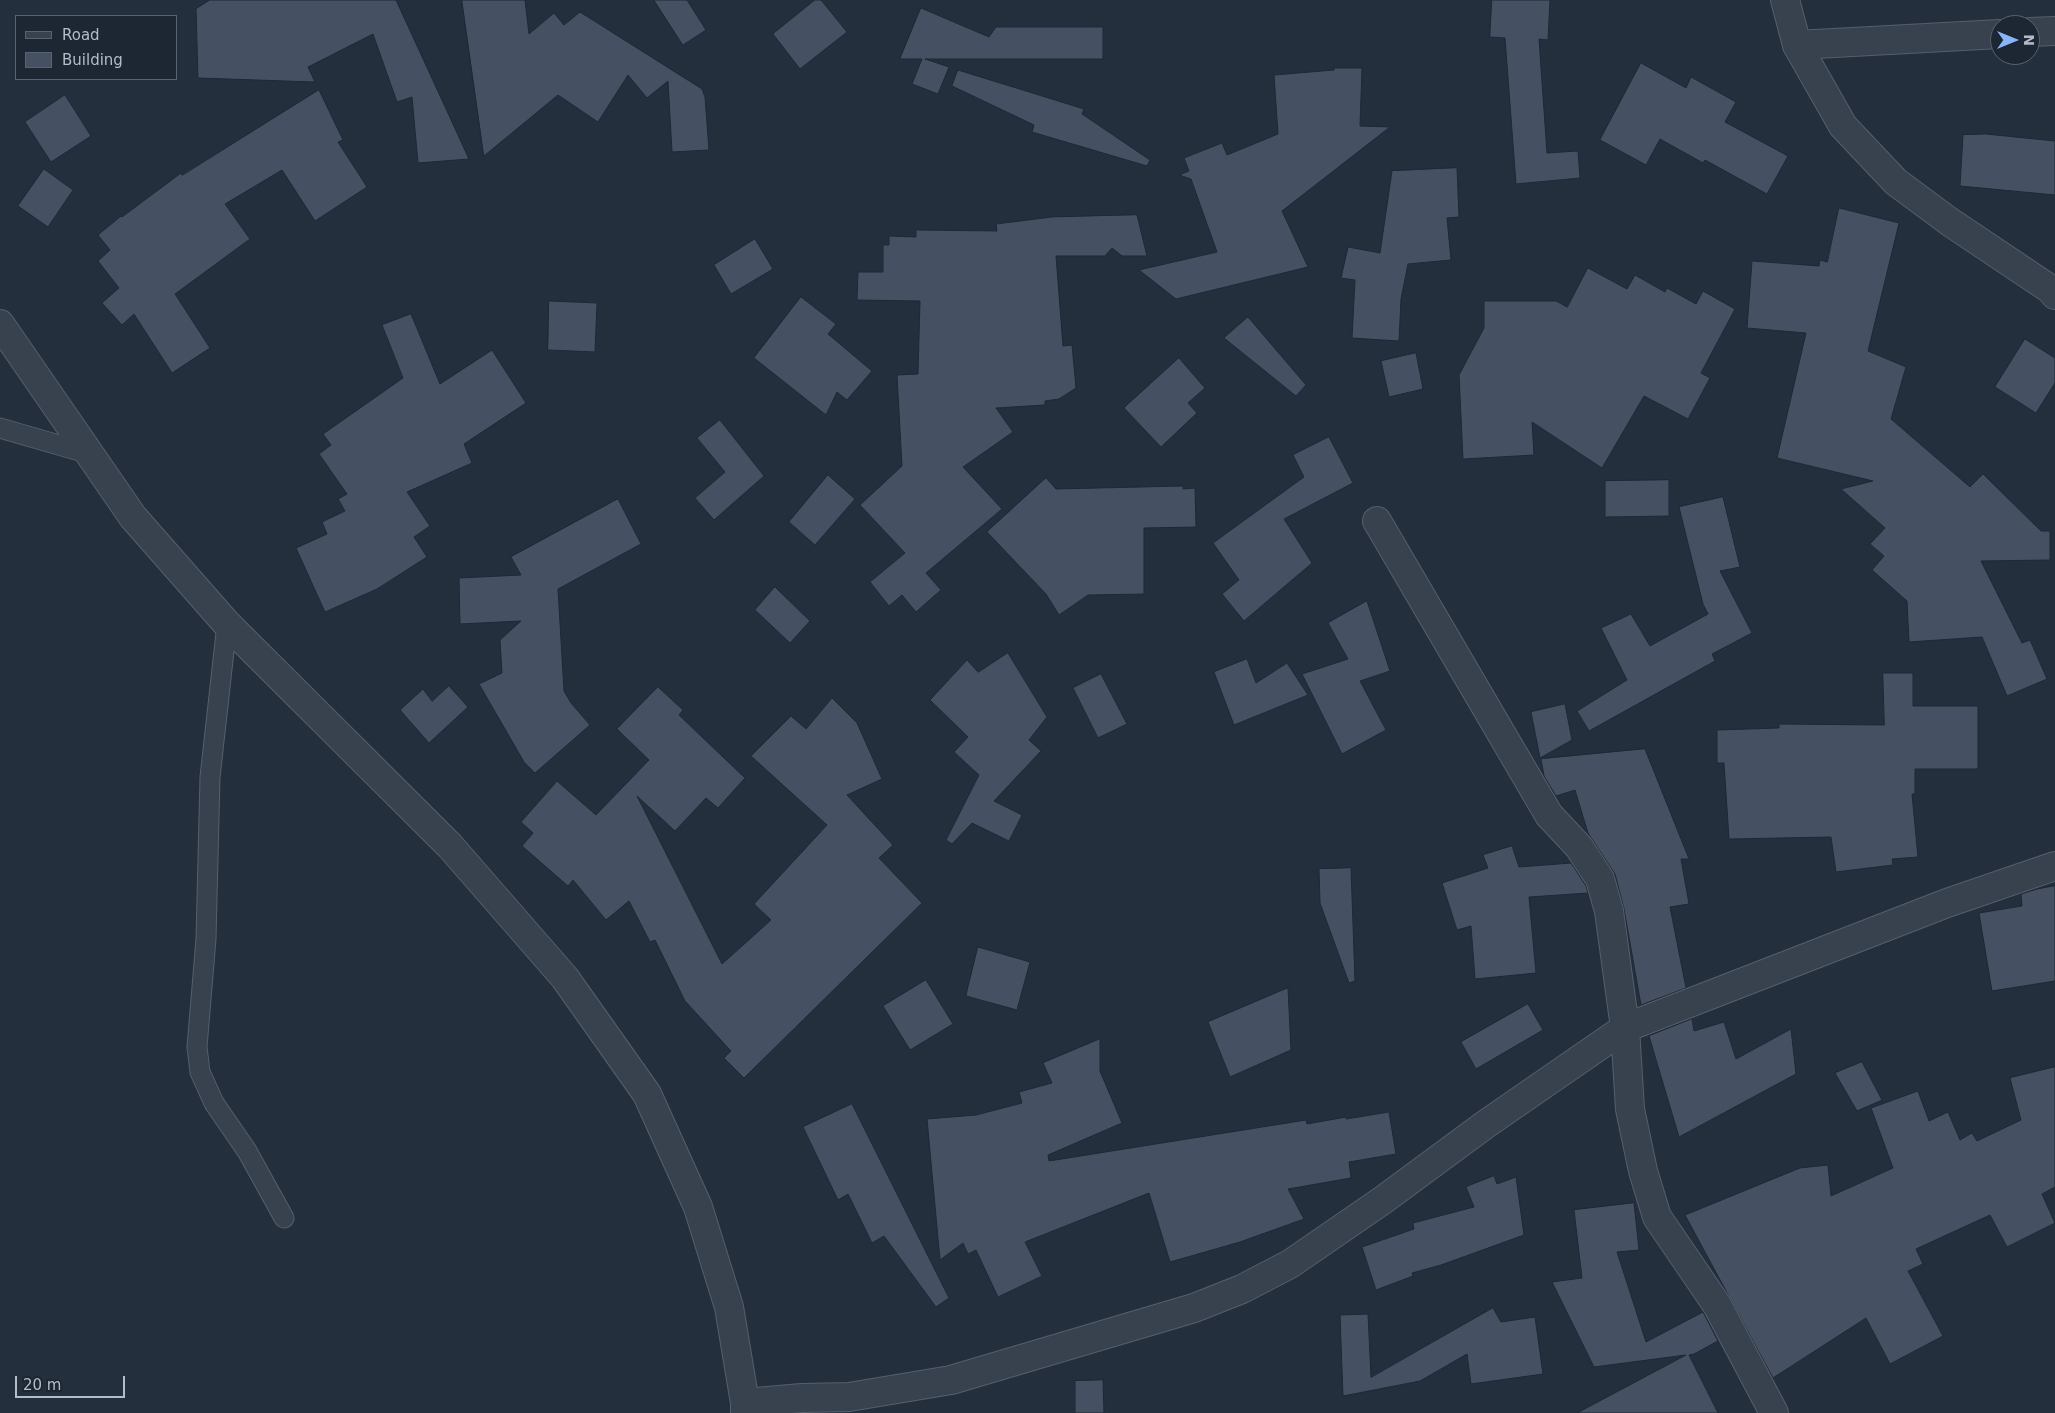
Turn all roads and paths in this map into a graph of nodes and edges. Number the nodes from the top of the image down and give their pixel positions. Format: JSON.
{"nodes":[{"id":1,"x":1785,"y":0,"type":"edge"},
{"id":2,"x":2055,"y":31,"type":"edge"},
{"id":3,"x":2040,"y":32,"type":"edge"},
{"id":4,"x":1990,"y":34,"type":"edge"},
{"id":5,"x":1797,"y":44,"type":"junction"},
{"id":6,"x":2055,"y":295,"type":"edge"},
{"id":7,"x":0,"y":324,"type":"edge"},
{"id":8,"x":0,"y":428,"type":"edge"},
{"id":9,"x":90,"y":454,"type":"junction"},
{"id":10,"x":1377,"y":521,"type":"dead end"},
{"id":11,"x":226,"y":624,"type":"junction"},
{"id":12,"x":2055,"y":866,"type":"edge"},
{"id":13,"x":1625,"y":1028,"type":"junction"},
{"id":14,"x":284,"y":1218,"type":"dead end"},
{"id":15,"x":745,"y":1408,"type":"edge"},
{"id":16,"x":1774,"y":1413,"type":"edge"}],
"edges":[{"from":1,"to":5,"type":"street"},
{"from":2,"to":3,"type":"street"},
{"from":4,"to":5,"type":"street"},
{"from":5,"to":6,"type":"street"},
{"from":7,"to":9,"type":"street"},
{"from":8,"to":9,"type":"lane"},
{"from":9,"to":11,"type":"street"},
{"from":10,"to":13,"type":"street"},
{"from":11,"to":14,"type":"lane"},
{"from":11,"to":15,"type":"street"},
{"from":12,"to":13,"type":"street"},
{"from":13,"to":15,"type":"street"},
{"from":13,"to":16,"type":"street"}]}
